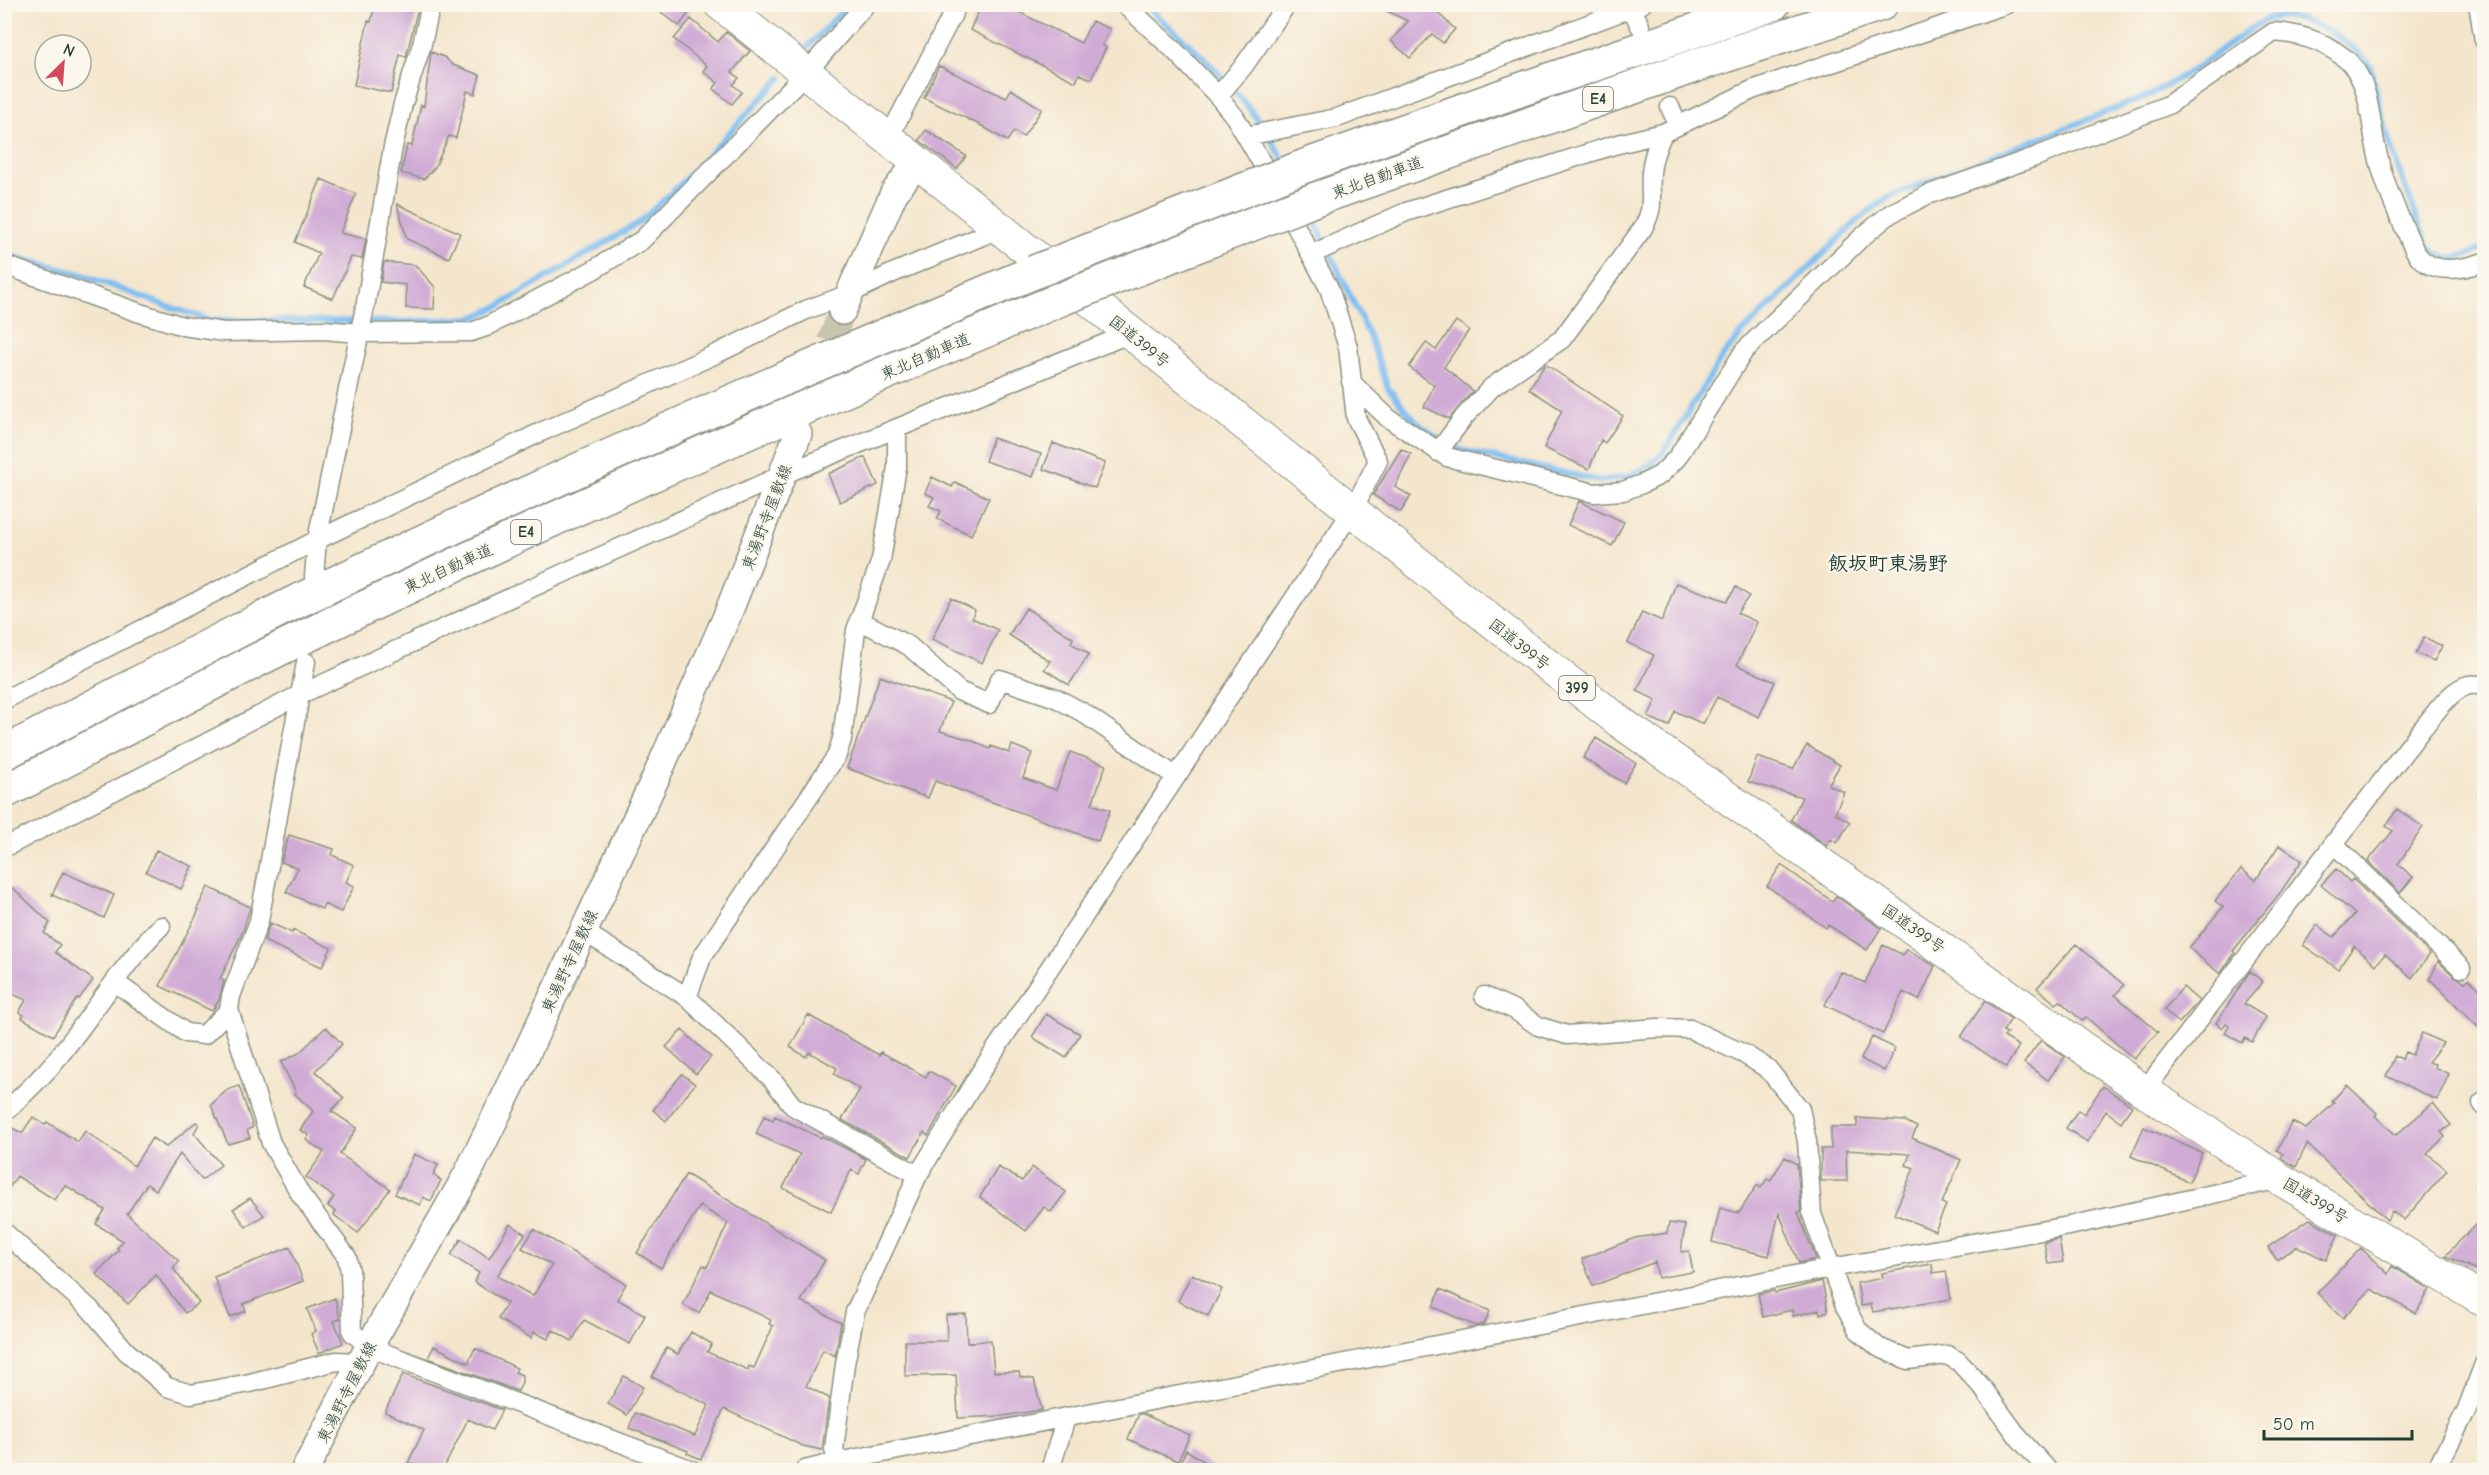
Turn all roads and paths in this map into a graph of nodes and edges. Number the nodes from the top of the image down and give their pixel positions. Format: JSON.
{"nodes":[{"id":1,"x":431,"y":4,"type":"edge"},
{"id":2,"x":720,"y":4,"type":"edge"},
{"id":3,"x":866,"y":4,"type":"edge"},
{"id":4,"x":958,"y":4,"type":"edge"},
{"id":5,"x":1124,"y":4,"type":"edge"},
{"id":6,"x":1287,"y":4,"type":"edge"},
{"id":7,"x":1773,"y":4,"type":"edge"},
{"id":8,"x":1881,"y":4,"type":"edge"},
{"id":9,"x":2007,"y":4,"type":"edge"},
{"id":10,"x":2478,"y":4,"type":"edge"},
{"id":11,"x":1637,"y":6,"type":"edge"},
{"id":12,"x":1640,"y":26,"type":"dead end"},
{"id":13,"x":2484,"y":40,"type":"edge"},
{"id":14,"x":806,"y":73,"type":"junction"},
{"id":15,"x":1225,"y":88,"type":"junction"},
{"id":16,"x":1670,"y":107,"type":"dead end"},
{"id":17,"x":1670,"y":129,"type":"junction"},
{"id":18,"x":1251,"y":136,"type":"junction"},
{"id":19,"x":888,"y":139,"type":"junction"},
{"id":20,"x":917,"y":163,"type":"junction"},
{"id":21,"x":999,"y":229,"type":"junction"},
{"id":22,"x":1322,"y":250,"type":"junction"},
{"id":23,"x":2484,"y":262,"type":"edge"},
{"id":24,"x":4,"y":265,"type":"edge"},
{"id":25,"x":846,"y":303,"type":"junction"},
{"id":26,"x":359,"y":330,"type":"junction"},
{"id":27,"x":1131,"y":333,"type":"junction"},
{"id":28,"x":1350,"y":382,"type":"junction"},
{"id":29,"x":897,"y":428,"type":"junction"},
{"id":30,"x":798,"y":434,"type":"tunnel mouth"},
{"id":31,"x":1444,"y":444,"type":"junction"},
{"id":32,"x":782,"y":475,"type":"junction"},
{"id":33,"x":1352,"y":511,"type":"junction"},
{"id":34,"x":317,"y":540,"type":"junction"},
{"id":35,"x":314,"y":577,"type":"dead end"},
{"id":36,"x":860,"y":620,"type":"junction"},
{"id":37,"x":306,"y":662,"type":"dead end"},
{"id":38,"x":2484,"y":687,"type":"edge"},
{"id":39,"x":299,"y":695,"type":"junction"},
{"id":40,"x":4,"y":700,"type":"edge"},
{"id":41,"x":4,"y":753,"type":"edge"},
{"id":42,"x":1175,"y":776,"type":"junction"},
{"id":43,"x":4,"y":792,"type":"edge"},
{"id":44,"x":2333,"y":843,"type":"junction"},
{"id":45,"x":4,"y":848,"type":"edge"},
{"id":46,"x":161,"y":926,"type":"dead end"},
{"id":47,"x":583,"y":931,"type":"junction"},
{"id":48,"x":2461,"y":968,"type":"dead end"},
{"id":49,"x":116,"y":983,"type":"junction"},
{"id":50,"x":1484,"y":996,"type":"dead end"},
{"id":51,"x":687,"y":997,"type":"junction"},
{"id":52,"x":229,"y":1010,"type":"junction"},
{"id":53,"x":2144,"y":1091,"type":"junction"},
{"id":54,"x":4,"y":1113,"type":"edge"},
{"id":55,"x":918,"y":1175,"type":"junction"},
{"id":56,"x":2280,"y":1179,"type":"junction"},
{"id":57,"x":4,"y":1232,"type":"edge"},
{"id":58,"x":1831,"y":1268,"type":"junction"},
{"id":59,"x":2482,"y":1295,"type":"edge"},
{"id":60,"x":365,"y":1354,"type":"junction"},
{"id":61,"x":2484,"y":1364,"type":"edge"},
{"id":62,"x":1065,"y":1418,"type":"junction"},
{"id":63,"x":837,"y":1462,"type":"junction"},
{"id":64,"x":305,"y":1470,"type":"edge"},
{"id":65,"x":692,"y":1470,"type":"edge"},
{"id":66,"x":806,"y":1470,"type":"edge"},
{"id":67,"x":1050,"y":1470,"type":"edge"},
{"id":68,"x":2048,"y":1470,"type":"edge"},
{"id":69,"x":2436,"y":1470,"type":"edge"}],
"edges":[{"from":1,"to":26,"type":"street"},
{"from":2,"to":14,"type":"highway","name":"国道399号","number":"399"},
{"from":3,"to":14,"type":"street"},
{"from":4,"to":19,"type":"street"},
{"from":5,"to":15,"type":"street"},
{"from":6,"to":15,"type":"street"},
{"from":7,"to":41,"type":"highway","name":"東北自動車道","number":"E4","bridge":true},
{"from":8,"to":43,"type":"highway","name":"東北自動車道","number":"E4","bridge":true},
{"from":9,"to":17,"type":"street"},
{"from":10,"to":13,"type":"street"},
{"from":11,"to":12,"type":"street"},
{"from":11,"to":18,"type":"street"},
{"from":14,"to":19,"type":"highway","name":"国道399号","number":"399"},
{"from":14,"to":26,"type":"street"},
{"from":15,"to":18,"type":"street"},
{"from":16,"to":17,"type":"street"},
{"from":17,"to":22,"type":"street"},
{"from":17,"to":31,"type":"street"},
{"from":18,"to":22,"type":"street"},
{"from":19,"to":20,"type":"highway","name":"国道399号","number":"399"},
{"from":20,"to":21,"type":"highway","name":"国道399号","number":"399"},
{"from":20,"to":25,"type":"main road"},
{"from":21,"to":25,"type":"street"},
{"from":21,"to":27,"type":"highway","name":"国道399号","number":"399"},
{"from":22,"to":28,"type":"street"},
{"from":23,"to":31,"type":"street"},
{"from":24,"to":26,"type":"street"},
{"from":25,"to":34,"type":"street"},
{"from":26,"to":34,"type":"street"},
{"from":27,"to":29,"type":"street"},
{"from":27,"to":33,"type":"highway","name":"国道399号","number":"399"},
{"from":28,"to":31,"type":"street"},
{"from":28,"to":33,"type":"street"},
{"from":29,"to":32,"type":"street"},
{"from":29,"to":36,"type":"street"},
{"from":30,"to":32,"type":"main road","name":"東湯野寺屋敷線"},
{"from":32,"to":39,"type":"street"},
{"from":32,"to":47,"type":"main road","name":"東湯野寺屋敷線"},
{"from":33,"to":42,"type":"street"},
{"from":33,"to":53,"type":"highway","name":"国道399号","number":"399"},
{"from":34,"to":35,"type":"street"},
{"from":34,"to":40,"type":"street"},
{"from":36,"to":42,"type":"street"},
{"from":36,"to":51,"type":"street"},
{"from":37,"to":39,"type":"street"},
{"from":38,"to":44,"type":"street"},
{"from":39,"to":45,"type":"street"},
{"from":39,"to":52,"type":"street"},
{"from":42,"to":55,"type":"street"},
{"from":44,"to":48,"type":"street"},
{"from":44,"to":53,"type":"street"},
{"from":46,"to":49,"type":"street"},
{"from":47,"to":51,"type":"street"},
{"from":47,"to":60,"type":"main road","name":"東湯野寺屋敷線"},
{"from":49,"to":52,"type":"street"},
{"from":49,"to":54,"type":"street"},
{"from":50,"to":58,"type":"street"},
{"from":51,"to":55,"type":"street"},
{"from":52,"to":60,"type":"street"},
{"from":53,"to":56,"type":"highway","name":"国道399号","number":"399"},
{"from":55,"to":63,"type":"street"},
{"from":56,"to":58,"type":"street"},
{"from":56,"to":59,"type":"highway","name":"国道399号","number":"399"},
{"from":57,"to":60,"type":"street"},
{"from":58,"to":62,"type":"street"},
{"from":58,"to":68,"type":"street"},
{"from":60,"to":64,"type":"main road","name":"東湯野寺屋敷線"},
{"from":60,"to":65,"type":"street"},
{"from":61,"to":69,"type":"street"},
{"from":62,"to":63,"type":"street"},
{"from":62,"to":67,"type":"street"},
{"from":63,"to":66,"type":"street"}]}
